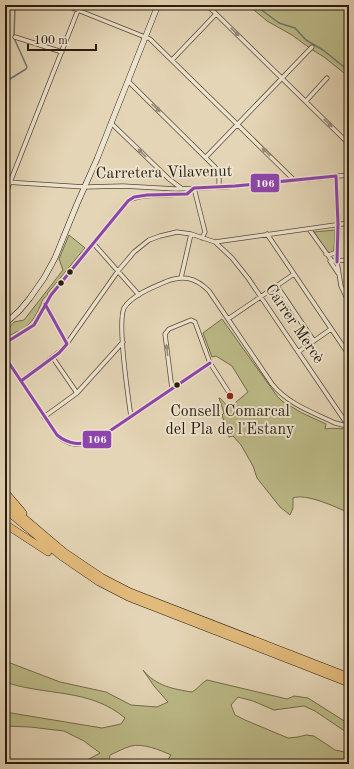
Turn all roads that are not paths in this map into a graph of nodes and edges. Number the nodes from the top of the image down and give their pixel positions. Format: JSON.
{"nodes":[{"id":1,"x":65,"y":5,"type":"edge"},
{"id":2,"x":80,"y":5,"type":"edge"},
{"id":3,"x":158,"y":5,"type":"edge"},
{"id":4,"x":207,"y":5,"type":"edge"},
{"id":5,"x":78,"y":10,"type":"junction"},
{"id":6,"x":216,"y":14,"type":"junction"},
{"id":7,"x":15,"y":37,"type":"dead end"},
{"id":8,"x":146,"y":38,"type":"junction"},
{"id":9,"x":312,"y":47,"type":"dead end"},
{"id":10,"x":62,"y":52,"type":"junction"},
{"id":11,"x":172,"y":60,"type":"junction"},
{"id":12,"x":282,"y":78,"type":"junction"},
{"id":13,"x":327,"y":78,"type":"dead end"},
{"id":14,"x":128,"y":81,"type":"junction"},
{"id":15,"x":306,"y":101,"type":"junction"},
{"id":16,"x":111,"y":122,"type":"junction"},
{"id":17,"x":237,"y":124,"type":"junction"},
{"id":18,"x":349,"y":144,"type":"edge"},
{"id":19,"x":206,"y":157,"type":"junction"},
{"id":20,"x":349,"y":175,"type":"edge"},
{"id":21,"x":336,"y":176,"type":"junction"},
{"id":22,"x":169,"y":179,"type":"junction"},
{"id":23,"x":294,"y":180,"type":"junction"},
{"id":24,"x":5,"y":182,"type":"edge"},
{"id":25,"x":10,"y":182,"type":"junction"},
{"id":26,"x":85,"y":187,"type":"junction"},
{"id":27,"x":219,"y":187,"type":"junction"},
{"id":28,"x":164,"y":188,"type":"junction"},
{"id":29,"x":181,"y":188,"type":"junction"},
{"id":30,"x":194,"y":188,"type":"junction"},
{"id":31,"x":5,"y":195,"type":"edge"},
{"id":32,"x":349,"y":223,"type":"edge"},
{"id":33,"x":338,"y":224,"type":"junction"},
{"id":34,"x":309,"y":229,"type":"junction"},
{"id":35,"x":191,"y":234,"type":"junction"},
{"id":36,"x":267,"y":234,"type":"junction"},
{"id":37,"x":202,"y":238,"type":"junction"},
{"id":38,"x":215,"y":242,"type":"junction"},
{"id":39,"x":93,"y":243,"type":"junction"},
{"id":40,"x":337,"y":252,"type":"junction"},
{"id":41,"x":327,"y":255,"type":"junction"},
{"id":42,"x":349,"y":260,"type":"edge"},
{"id":43,"x":337,"y":262,"type":"junction"},
{"id":44,"x":118,"y":270,"type":"junction"},
{"id":45,"x":338,"y":273,"type":"junction"},
{"id":46,"x":294,"y":274,"type":"junction"},
{"id":47,"x":181,"y":278,"type":"junction"},
{"id":48,"x":277,"y":286,"type":"junction"},
{"id":49,"x":139,"y":295,"type":"junction"},
{"id":50,"x":261,"y":297,"type":"junction"},
{"id":51,"x":45,"y":304,"type":"junction"},
{"id":52,"x":349,"y":304,"type":"edge"},
{"id":53,"x":228,"y":319,"type":"junction"},
{"id":54,"x":6,"y":321,"type":"edge"},
{"id":55,"x":332,"y":329,"type":"junction"},
{"id":56,"x":5,"y":340,"type":"edge"},
{"id":57,"x":314,"y":341,"type":"junction"},
{"id":58,"x":123,"y":342,"type":"junction"},
{"id":59,"x":67,"y":344,"type":"junction"},
{"id":60,"x":298,"y":352,"type":"junction"},
{"id":61,"x":349,"y":355,"type":"edge"},
{"id":62,"x":5,"y":357,"type":"edge"},
{"id":63,"x":53,"y":358,"type":"junction"},
{"id":64,"x":210,"y":363,"type":"junction"},
{"id":65,"x":21,"y":382,"type":"junction"},
{"id":66,"x":172,"y":389,"type":"junction"},
{"id":67,"x":228,"y":391,"type":"dead end"},
{"id":68,"x":77,"y":393,"type":"junction"},
{"id":69,"x":44,"y":417,"type":"junction"},
{"id":70,"x":130,"y":417,"type":"junction"},
{"id":71,"x":348,"y":424,"type":"edge"},
{"id":72,"x":5,"y":492,"type":"edge"},
{"id":73,"x":5,"y":502,"type":"edge"},
{"id":74,"x":5,"y":509,"type":"edge"},
{"id":75,"x":5,"y":524,"type":"edge"},
{"id":76,"x":91,"y":574,"type":"junction"},
{"id":77,"x":349,"y":677,"type":"edge"},
{"id":78,"x":349,"y":683,"type":"edge"}],
"edges":[{"from":1,"to":5,"type":"street"},
{"from":2,"to":5,"type":"street"},
{"from":3,"to":8,"type":"street"},
{"from":4,"to":6,"type":"street"},
{"from":5,"to":8,"type":"street"},
{"from":5,"to":10,"type":"street"},
{"from":6,"to":11,"type":"street"},
{"from":6,"to":12,"type":"street","one_way":true},
{"from":7,"to":10,"type":"street"},
{"from":8,"to":11,"type":"street"},
{"from":8,"to":14,"type":"street"},
{"from":9,"to":12,"type":"street"},
{"from":10,"to":25,"type":"street"},
{"from":11,"to":17,"type":"street"},
{"from":12,"to":15,"type":"street"},
{"from":12,"to":17,"type":"street"},
{"from":13,"to":15,"type":"street"},
{"from":14,"to":16,"type":"street"},
{"from":14,"to":19,"type":"street","one_way":true},
{"from":15,"to":18,"type":"street","one_way":true},
{"from":22,"to":16,"type":"street","one_way":true},
{"from":16,"to":26,"type":"street"},
{"from":17,"to":19,"type":"street"},
{"from":23,"to":17,"type":"street","one_way":true},
{"from":19,"to":27,"type":"street"},
{"from":20,"to":21,"type":"street","name":"Carretera Vilavenut"},
{"from":21,"to":23,"type":"street","name":"Carretera Vilavenut"},
{"from":21,"to":33,"type":"street"},
{"from":22,"to":28,"type":"street"},
{"from":22,"to":29,"type":"street"},
{"from":23,"to":27,"type":"street","name":"Carretera Vilavenut"},
{"from":24,"to":25,"type":"street"},
{"from":25,"to":26,"type":"street"},
{"from":25,"to":31,"type":"street"},
{"from":26,"to":28,"type":"street","name":"Carretera Vilavenut"},
{"from":26,"to":54,"type":"street","name":"Carretera Vilavenut"},
{"from":27,"to":30,"type":"street","name":"Carretera Vilavenut"},
{"from":28,"to":29,"type":"street","name":"Carretera Vilavenut"},
{"from":29,"to":30,"type":"street","name":"Carretera Vilavenut"},
{"from":30,"to":37,"type":"street"},
{"from":30,"to":39,"type":"street"},
{"from":32,"to":33,"type":"street"},
{"from":33,"to":34,"type":"street"},
{"from":33,"to":40,"type":"street"},
{"from":34,"to":36,"type":"street"},
{"from":34,"to":41,"type":"street"},
{"from":35,"to":37,"type":"street"},
{"from":35,"to":44,"type":"street"},
{"from":35,"to":47,"type":"street"},
{"from":36,"to":38,"type":"street"},
{"from":36,"to":46,"type":"street"},
{"from":37,"to":38,"type":"street"},
{"from":38,"to":50,"type":"street","name":"Carrer Mercè"},
{"from":39,"to":44,"type":"street"},
{"from":39,"to":51,"type":"street"},
{"from":40,"to":41,"type":"street"},
{"from":40,"to":43,"type":"street"},
{"from":41,"to":43,"type":"street"},
{"from":41,"to":45,"type":"street"},
{"from":42,"to":43,"type":"street"},
{"from":43,"to":45,"type":"street"},
{"from":44,"to":49,"type":"street"},
{"from":44,"to":59,"type":"street"},
{"from":45,"to":52,"type":"street"},
{"from":46,"to":48,"type":"street"},
{"from":46,"to":55,"type":"street"},
{"from":47,"to":49,"type":"street"},
{"from":47,"to":53,"type":"street"},
{"from":48,"to":50,"type":"street"},
{"from":48,"to":57,"type":"street"},
{"from":49,"to":58,"type":"street"},
{"from":50,"to":53,"type":"street"},
{"from":50,"to":60,"type":"street","name":"Carrer Mercè"},
{"from":51,"to":56,"type":"street"},
{"from":51,"to":59,"type":"street"},
{"from":53,"to":71,"type":"street"},
{"from":55,"to":57,"type":"street"},
{"from":55,"to":61,"type":"street"},
{"from":57,"to":60,"type":"street"},
{"from":58,"to":68,"type":"street"},
{"from":58,"to":70,"type":"street"},
{"from":59,"to":63,"type":"street"},
{"from":60,"to":71,"type":"street","name":"Carrer Mercè"},
{"from":62,"to":65,"type":"street"},
{"from":63,"to":65,"type":"street"},
{"from":63,"to":68,"type":"street"},
{"from":64,"to":66,"type":"street"},
{"from":66,"to":64,"type":"street","one_way":true},
{"from":64,"to":67,"type":"street"},
{"from":65,"to":69,"type":"street"},
{"from":66,"to":70,"type":"street"},
{"from":68,"to":69,"type":"street"},
{"from":69,"to":70,"type":"street"},
{"from":72,"to":76,"type":"highway"},
{"from":73,"to":76,"type":"highway"},
{"from":74,"to":76,"type":"highway"},
{"from":75,"to":76,"type":"highway"},
{"from":76,"to":77,"type":"highway"},
{"from":76,"to":78,"type":"highway"}]}
